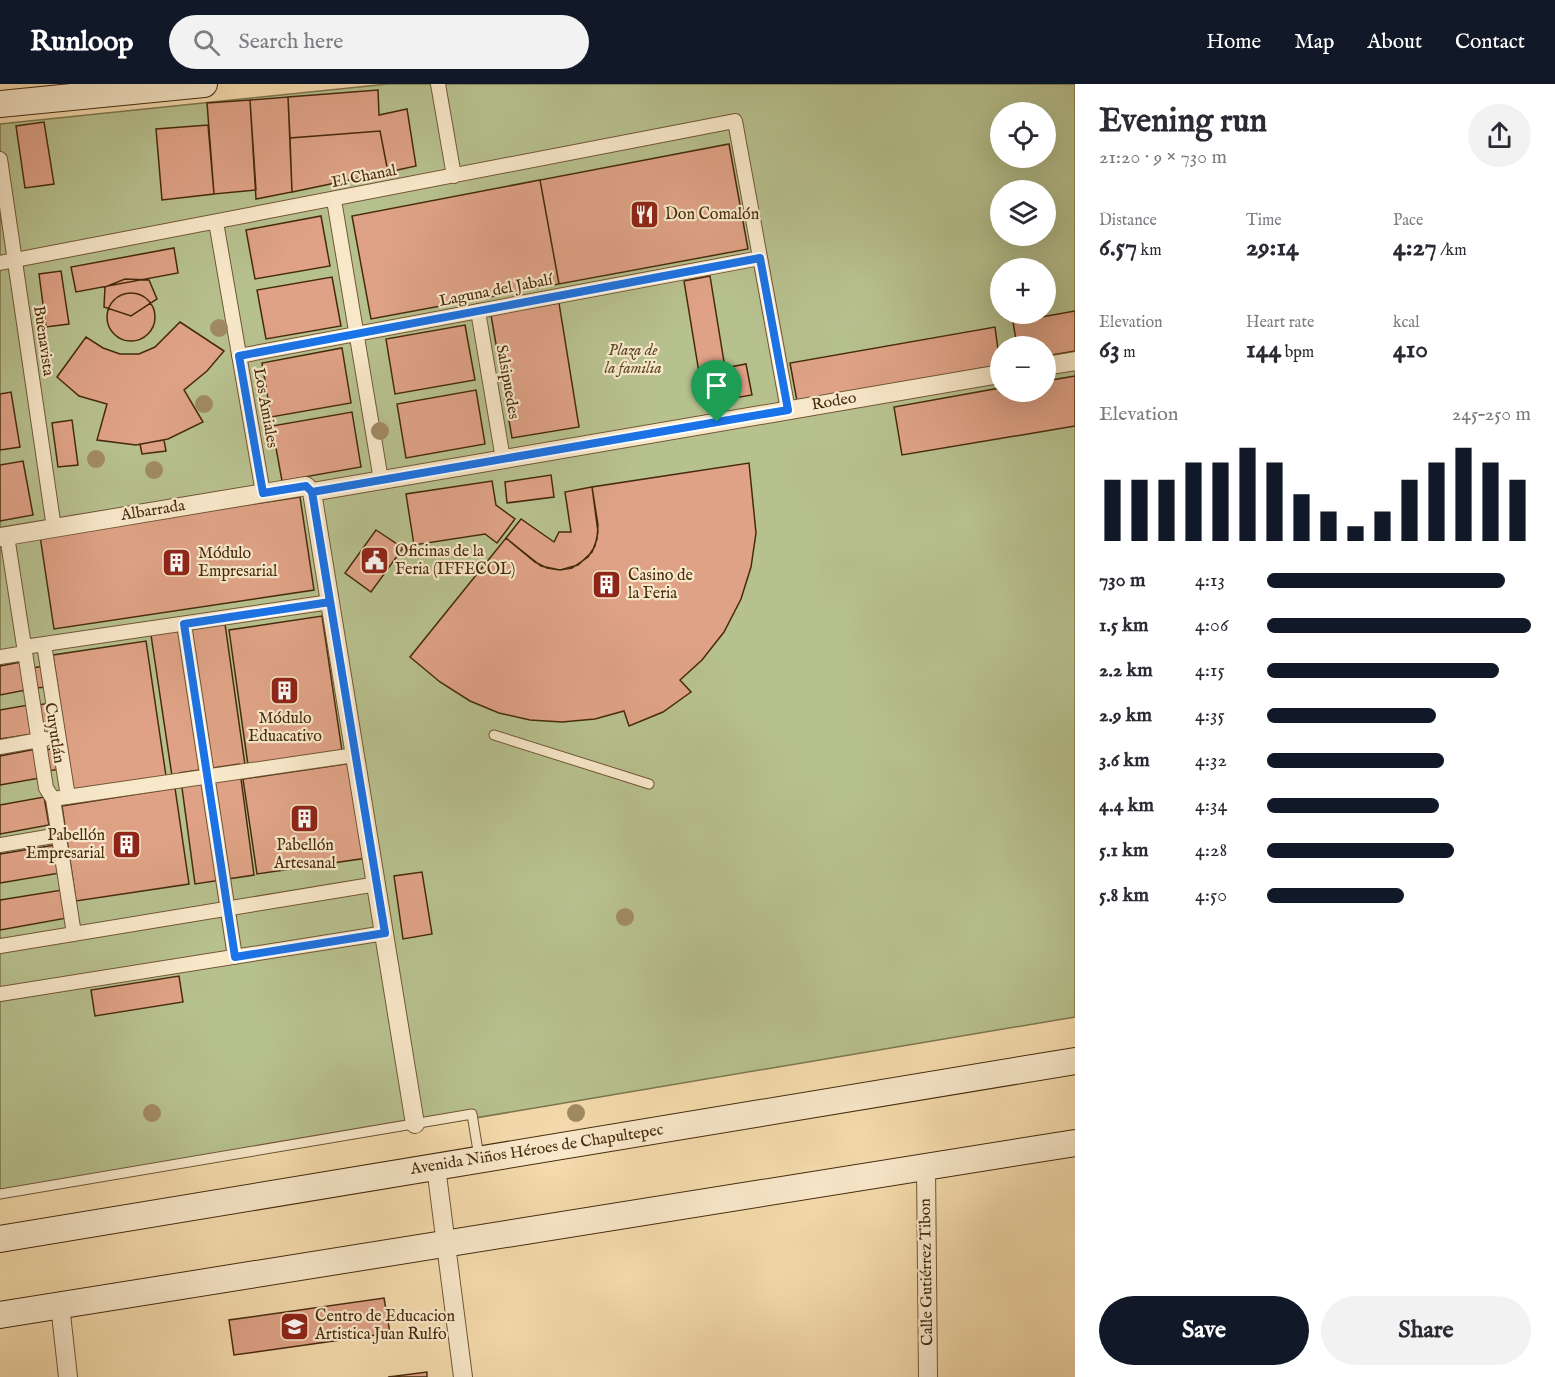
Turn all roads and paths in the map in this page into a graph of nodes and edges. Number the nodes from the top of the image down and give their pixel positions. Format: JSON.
{"nodes":[{"id":1,"x":204,"y":84,"type":"edge"},
{"id":2,"x":438,"y":84,"type":"edge"},
{"id":3,"x":0,"y":104,"type":"edge"},
{"id":4,"x":0,"y":159,"type":"edge"},
{"id":5,"x":454,"y":176,"type":"junction"},
{"id":6,"x":334,"y":200,"type":"junction"},
{"id":7,"x":216,"y":222,"type":"junction"},
{"id":8,"x":760,"y":258,"type":"junction"},
{"id":9,"x":15,"y":262,"type":"junction"},
{"id":10,"x":0,"y":263,"type":"edge"},
{"id":11,"x":478,"y":311,"type":"junction"},
{"id":12,"x":356,"y":334,"type":"junction"},
{"id":13,"x":239,"y":356,"type":"junction"},
{"id":14,"x":1075,"y":361,"type":"edge"},
{"id":15,"x":1056,"y":364,"type":"edge"},
{"id":16,"x":990,"y":376,"type":"edge"},
{"id":17,"x":788,"y":410,"type":"junction"},
{"id":18,"x":503,"y":459,"type":"junction"},
{"id":19,"x":381,"y":480,"type":"junction"},
{"id":20,"x":309,"y":489,"type":"junction"},
{"id":21,"x":263,"y":493,"type":"junction"},
{"id":22,"x":54,"y":528,"type":"junction"},
{"id":23,"x":3,"y":536,"type":"edge"},
{"id":24,"x":330,"y":602,"type":"junction"},
{"id":25,"x":184,"y":624,"type":"junction"},
{"id":26,"x":44,"y":644,"type":"junction"},
{"id":27,"x":24,"y":650,"type":"junction"},
{"id":28,"x":0,"y":657,"type":"edge"},
{"id":29,"x":494,"y":735,"type":"dead end"},
{"id":30,"x":58,"y":737,"type":"junction"},
{"id":31,"x":38,"y":741,"type":"junction"},
{"id":32,"x":0,"y":747,"type":"edge"},
{"id":33,"x":355,"y":755,"type":"junction"},
{"id":34,"x":207,"y":777,"type":"junction"},
{"id":35,"x":649,"y":784,"type":"dead end"},
{"id":36,"x":68,"y":797,"type":"junction"},
{"id":37,"x":53,"y":799,"type":"junction"},
{"id":38,"x":59,"y":835,"type":"junction"},
{"id":39,"x":0,"y":845,"type":"edge"},
{"id":40,"x":377,"y":884,"type":"junction"},
{"id":41,"x":227,"y":909,"type":"junction"},
{"id":42,"x":385,"y":933,"type":"junction"},
{"id":43,"x":74,"y":934,"type":"junction"},
{"id":44,"x":0,"y":946,"type":"edge"},
{"id":45,"x":235,"y":957,"type":"junction"},
{"id":46,"x":0,"y":994,"type":"edge"},
{"id":47,"x":1075,"y":1061,"type":"edge"},
{"id":48,"x":416,"y":1124,"type":"junction"},
{"id":49,"x":1075,"y":1143,"type":"edge"},
{"id":50,"x":480,"y":1160,"type":"junction"},
{"id":51,"x":436,"y":1167,"type":"junction"},
{"id":52,"x":926,"y":1167,"type":"junction"},
{"id":53,"x":0,"y":1194,"type":"edge"},
{"id":54,"x":0,"y":1239,"type":"edge"},
{"id":55,"x":446,"y":1244,"type":"junction"},
{"id":56,"x":60,"y":1305,"type":"junction"},
{"id":57,"x":0,"y":1315,"type":"edge"},
{"id":58,"x":68,"y":1377,"type":"edge"},
{"id":59,"x":463,"y":1377,"type":"edge"},
{"id":60,"x":928,"y":1377,"type":"edge"}],
"edges":[{"from":1,"to":3,"type":"main road"},
{"from":2,"to":5,"type":"street"},
{"from":4,"to":9,"type":"street","name":"Buenavista"},
{"from":5,"to":6,"type":"street","name":"El Chanal"},
{"from":5,"to":8,"type":"street","name":"El Chanal"},
{"from":6,"to":7,"type":"street","name":"El Chanal"},
{"from":6,"to":12,"type":"street"},
{"from":7,"to":9,"type":"street","name":"El Chanal"},
{"from":7,"to":13,"type":"street","name":"Los Amiales"},
{"from":8,"to":11,"type":"street","name":"Laguna del Jabalí"},
{"from":8,"to":17,"type":"street"},
{"from":9,"to":10,"type":"street","name":"El Chanal"},
{"from":9,"to":22,"type":"street","name":"Buenavista"},
{"from":11,"to":12,"type":"street","name":"Laguna del Jabalí"},
{"from":11,"to":18,"type":"street","name":"Salsipuedes"},
{"from":12,"to":13,"type":"street","name":"Laguna del Jabalí"},
{"from":12,"to":19,"type":"street"},
{"from":13,"to":21,"type":"street","name":"Los Amiales"},
{"from":14,"to":15,"type":"street"},
{"from":16,"to":17,"type":"street","name":"Rodeo"},
{"from":17,"to":18,"type":"street","name":"Rodeo"},
{"from":18,"to":19,"type":"street","name":"Rodeo"},
{"from":19,"to":20,"type":"street","name":"Rodeo"},
{"from":20,"to":21,"type":"street","name":"Albarrada"},
{"from":20,"to":24,"type":"street"},
{"from":21,"to":22,"type":"street","name":"Albarrada"},
{"from":22,"to":23,"type":"street","name":"Albarrada"},
{"from":23,"to":27,"type":"street","name":"Cuyutlán"},
{"from":24,"to":25,"type":"street"},
{"from":24,"to":33,"type":"street"},
{"from":25,"to":26,"type":"street"},
{"from":25,"to":34,"type":"street"},
{"from":26,"to":27,"type":"street"},
{"from":26,"to":30,"type":"street","name":"Cuyutlán"},
{"from":27,"to":28,"type":"street"},
{"from":27,"to":31,"type":"street","name":"Cuyutlán"},
{"from":29,"to":35,"type":"lane"},
{"from":30,"to":31,"type":"street"},
{"from":30,"to":36,"type":"street","name":"Cuyutlán"},
{"from":31,"to":32,"type":"street"},
{"from":31,"to":37,"type":"street","name":"Cuyutlán"},
{"from":33,"to":34,"type":"street"},
{"from":33,"to":40,"type":"street"},
{"from":34,"to":36,"type":"street"},
{"from":34,"to":41,"type":"street"},
{"from":36,"to":37,"type":"street"},
{"from":37,"to":38,"type":"street","name":"Cuyutlán"},
{"from":38,"to":39,"type":"street"},
{"from":38,"to":43,"type":"street","name":"Cuyutlán"},
{"from":40,"to":41,"type":"street"},
{"from":40,"to":42,"type":"street"},
{"from":41,"to":43,"type":"street"},
{"from":41,"to":45,"type":"street"},
{"from":42,"to":45,"type":"street"},
{"from":42,"to":48,"type":"street"},
{"from":43,"to":44,"type":"street"},
{"from":45,"to":46,"type":"street"},
{"from":47,"to":50,"type":"main road","name":"Avenida Niños Héroes de Chapultepec"},
{"from":48,"to":50,"type":"lane"},
{"from":48,"to":53,"type":"lane"},
{"from":49,"to":52,"type":"main road"},
{"from":50,"to":51,"type":"main road","name":"Avenida Niños Héroes de Chapultepec"},
{"from":51,"to":54,"type":"main road","name":"Avenida Niños Héroes de Chapultepec"},
{"from":51,"to":55,"type":"street"},
{"from":52,"to":55,"type":"main road"},
{"from":52,"to":60,"type":"street","name":"Calle Gutiérrez Tibon"},
{"from":55,"to":56,"type":"main road"},
{"from":55,"to":59,"type":"street"},
{"from":56,"to":57,"type":"main road"},
{"from":56,"to":58,"type":"street"}]}
